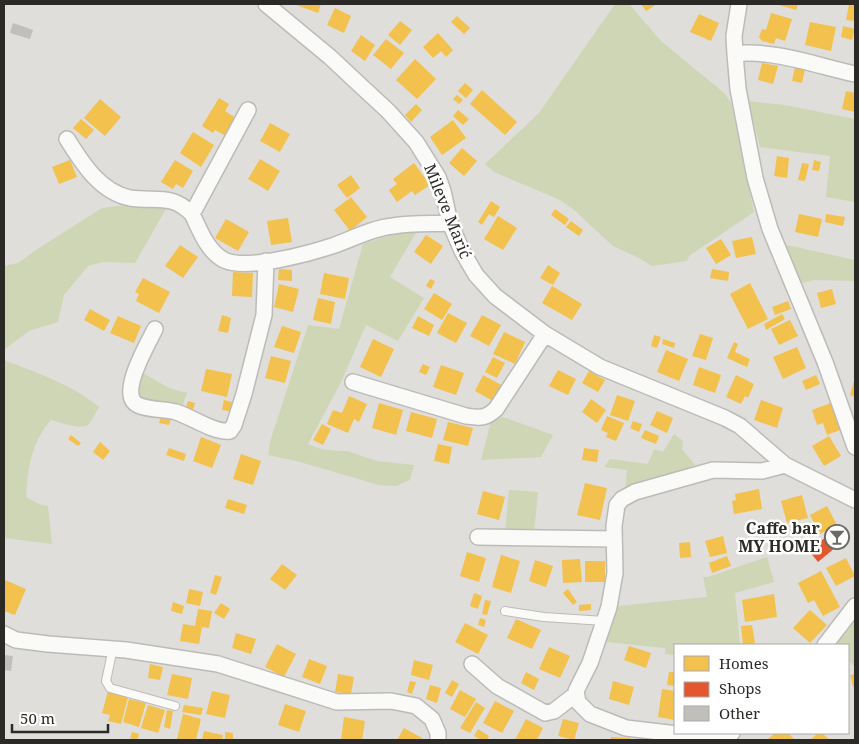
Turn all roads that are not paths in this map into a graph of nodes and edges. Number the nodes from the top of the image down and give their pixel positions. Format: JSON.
{"nodes":[{"id":1,"x":266,"y":4,"type":"edge"},
{"id":2,"x":739,"y":4,"type":"edge"},
{"id":3,"x":735,"y":54,"type":"junction"},
{"id":4,"x":855,"y":74,"type":"edge"},
{"id":5,"x":248,"y":110,"type":"dead end"},
{"id":6,"x":67,"y":139,"type":"dead end"},
{"id":7,"x":192,"y":214,"type":"junction"},
{"id":8,"x":450,"y":223,"type":"junction"},
{"id":9,"x":266,"y":261,"type":"junction"},
{"id":10,"x":155,"y":329,"type":"dead end"},
{"id":11,"x":545,"y":334,"type":"junction"},
{"id":12,"x":352,"y":382,"type":"dead end"},
{"id":13,"x":855,"y":447,"type":"edge"},
{"id":14,"x":784,"y":465,"type":"junction"},
{"id":15,"x":855,"y":500,"type":"edge"},
{"id":16,"x":478,"y":537,"type":"dead end"},
{"id":17,"x":614,"y":539,"type":"junction"},
{"id":18,"x":855,"y":606,"type":"edge"},
{"id":19,"x":505,"y":611,"type":"dead end"},
{"id":20,"x":604,"y":621,"type":"junction"},
{"id":21,"x":4,"y":634,"type":"edge"},
{"id":22,"x":826,"y":644,"type":"edge"},
{"id":23,"x":113,"y":648,"type":"junction"},
{"id":24,"x":472,"y":664,"type":"dead end"},
{"id":25,"x":576,"y":694,"type":"junction"},
{"id":26,"x":175,"y":706,"type":"dead end"},
{"id":27,"x":674,"y":734,"type":"edge"},
{"id":28,"x":677,"y":734,"type":"edge"},
{"id":29,"x":729,"y":736,"type":"edge"},
{"id":30,"x":438,"y":740,"type":"edge"}],
"edges":[{"from":1,"to":8,"type":"street","name":"Mileve Marić"},
{"from":2,"to":3,"type":"street"},
{"from":3,"to":4,"type":"street"},
{"from":3,"to":13,"type":"street"},
{"from":5,"to":7,"type":"street"},
{"from":6,"to":7,"type":"street"},
{"from":7,"to":9,"type":"street"},
{"from":8,"to":9,"type":"street"},
{"from":8,"to":11,"type":"street","name":"Mileve Marić"},
{"from":9,"to":10,"type":"street"},
{"from":11,"to":12,"type":"street"},
{"from":11,"to":14,"type":"street","name":"Mileve Marić"},
{"from":14,"to":15,"type":"street","name":"Mileve Marić"},
{"from":14,"to":17,"type":"street"},
{"from":16,"to":17,"type":"street"},
{"from":17,"to":20,"type":"street"},
{"from":18,"to":22,"type":"street"},
{"from":19,"to":20,"type":"lane"},
{"from":20,"to":25,"type":"street"},
{"from":21,"to":23,"type":"street"},
{"from":23,"to":26,"type":"lane"},
{"from":23,"to":30,"type":"street"},
{"from":24,"to":25,"type":"street"},
{"from":25,"to":27,"type":"street"},
{"from":28,"to":29,"type":"street"}]}
